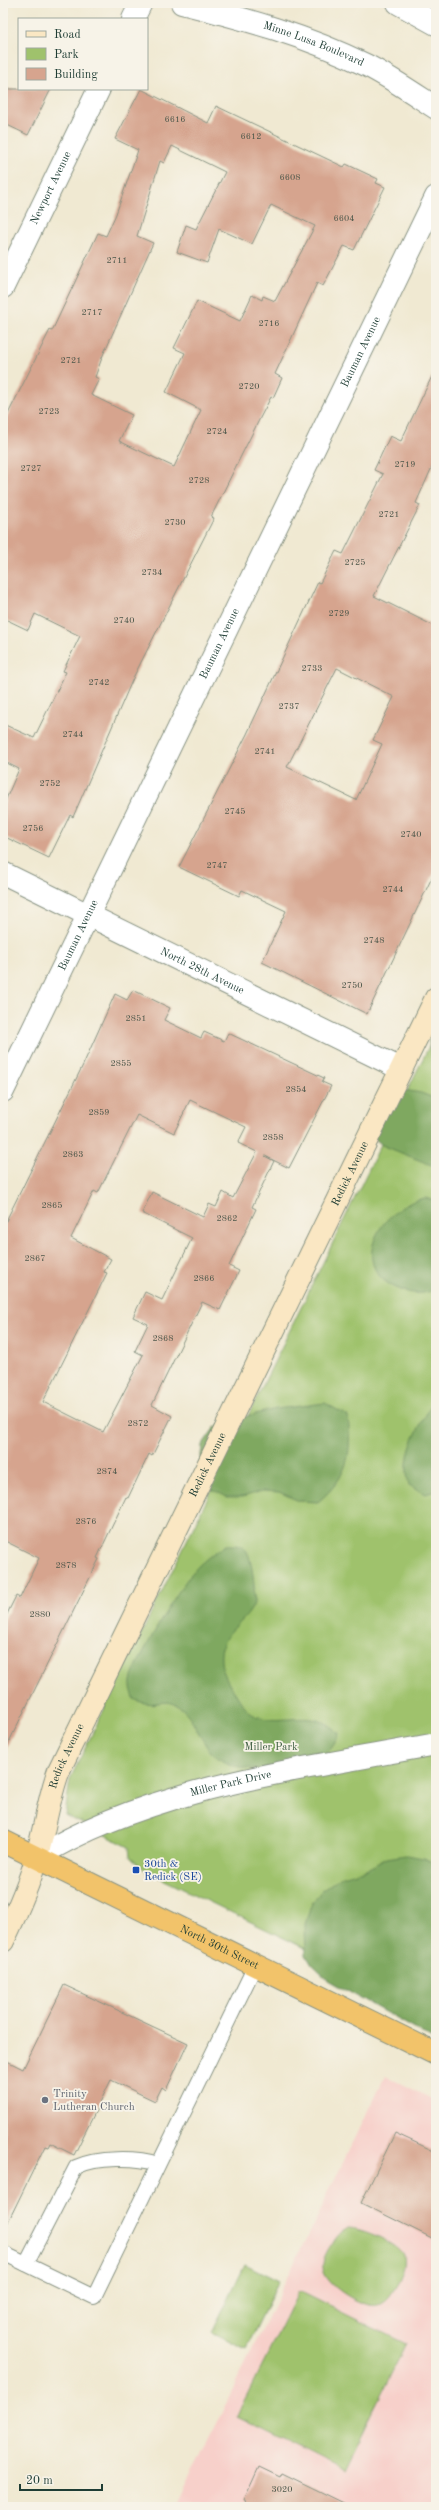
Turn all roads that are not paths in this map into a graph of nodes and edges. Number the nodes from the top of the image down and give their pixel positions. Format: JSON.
{"nodes":[{"id":1,"x":141,"y":3,"type":"edge"},
{"id":2,"x":182,"y":3,"type":"edge"},
{"id":3,"x":398,"y":3,"type":"edge"},
{"id":4,"x":134,"y":18,"type":"edge"},
{"id":5,"x":436,"y":24,"type":"edge"},
{"id":6,"x":99,"y":90,"type":"edge"},
{"id":7,"x":436,"y":108,"type":"edge"},
{"id":8,"x":436,"y":197,"type":"edge"},
{"id":9,"x":3,"y":287,"type":"edge"},
{"id":10,"x":3,"y":873,"type":"edge"},
{"id":11,"x":90,"y":915,"type":"junction"},
{"id":12,"x":436,"y":998,"type":"edge"},
{"id":13,"x":402,"y":1069,"type":"junction"},
{"id":14,"x":3,"y":1091,"type":"edge"},
{"id":15,"x":436,"y":1744,"type":"edge"},
{"id":16,"x":3,"y":1841,"type":"edge"},
{"id":17,"x":37,"y":1857,"type":"junction"},
{"id":18,"x":6,"y":1928,"type":"edge"},
{"id":19,"x":255,"y":1966,"type":"junction"},
{"id":20,"x":436,"y":2054,"type":"edge"},
{"id":21,"x":158,"y":2164,"type":"junction"},
{"id":22,"x":3,"y":2253,"type":"edge"},
{"id":23,"x":26,"y":2264,"type":"junction"}],
"edges":[{"from":1,"to":4,"type":"street"},
{"from":2,"to":7,"type":"street","name":"Minne Lusa Boulevard"},
{"from":3,"to":5,"type":"street"},
{"from":6,"to":9,"type":"street","name":"Newport Avenue"},
{"from":8,"to":11,"type":"street","name":"Bauman Avenue"},
{"from":10,"to":11,"type":"street","name":"North 28th Avenue"},
{"from":11,"to":13,"type":"street","name":"North 28th Avenue"},
{"from":11,"to":14,"type":"street","name":"Bauman Avenue"},
{"from":12,"to":13,"type":"street","name":"Redick Avenue"},
{"from":13,"to":17,"type":"street","name":"Redick Avenue"},
{"from":15,"to":17,"type":"street","name":"Miller Park Drive"},
{"from":16,"to":17,"type":"highway","name":"North 30th Street"},
{"from":17,"to":18,"type":"street","name":"Redick Avenue"},
{"from":17,"to":19,"type":"highway","name":"North 30th Street"},
{"from":19,"to":20,"type":"highway","name":"North 30th Street"},
{"from":19,"to":21,"type":"lane"},
{"from":21,"to":23,"type":"lane"},
{"from":21,"to":23,"type":"lane"},
{"from":22,"to":23,"type":"lane"}]}
